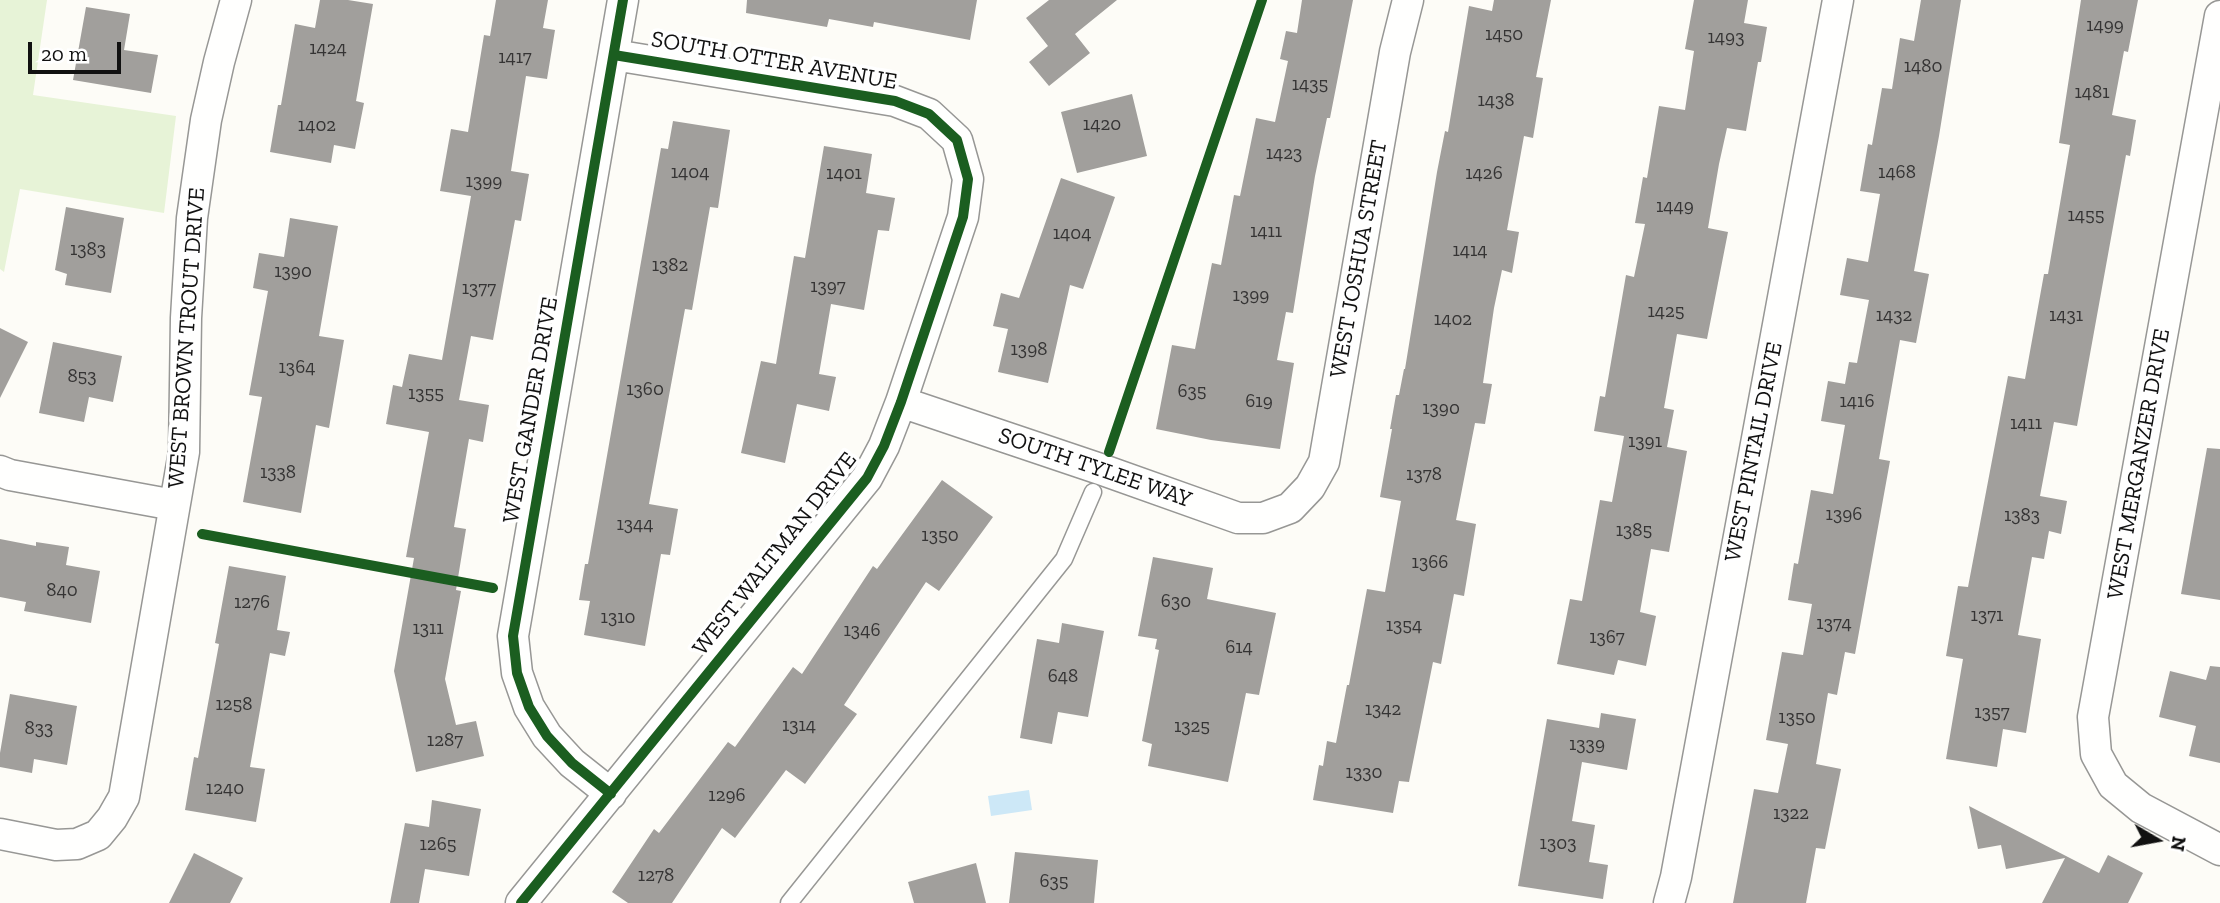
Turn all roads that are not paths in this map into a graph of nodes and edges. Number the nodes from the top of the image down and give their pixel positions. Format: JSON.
{"nodes":[{"id":1,"x":236,"y":0,"type":"edge"},
{"id":2,"x":624,"y":0,"type":"edge"},
{"id":3,"x":1408,"y":0,"type":"edge"},
{"id":4,"x":1838,"y":0,"type":"edge"},
{"id":5,"x":2220,"y":16,"type":"edge"},
{"id":6,"x":614,"y":55,"type":"junction"},
{"id":7,"x":957,"y":140,"type":"joint"},
{"id":8,"x":901,"y":402,"type":"junction"},
{"id":9,"x":0,"y":471,"type":"edge"},
{"id":10,"x":1093,"y":492,"type":"dead end"},
{"id":11,"x":174,"y":505,"type":"junction"},
{"id":12,"x":1290,"y":508,"type":"joint"},
{"id":13,"x":611,"y":794,"type":"junction"},
{"id":14,"x":0,"y":834,"type":"edge"},
{"id":15,"x":2220,"y":850,"type":"edge"},
{"id":16,"x":521,"y":903,"type":"edge"},
{"id":17,"x":789,"y":903,"type":"edge"},
{"id":18,"x":1669,"y":903,"type":"edge"}],
"edges":[{"from":1,"to":11,"type":"street","name":"WEST BROWN TROUT DRIVE"},
{"from":2,"to":6,"type":"street","name":"WEST GANDER DRIVE"},
{"from":3,"to":12,"type":"street","name":"WEST JOSHUA STREET"},
{"from":4,"to":18,"type":"street","name":"WEST PINTAIL DRIVE"},
{"from":5,"to":15,"type":"street","name":"WEST MERGANZER DRIVE"},
{"from":6,"to":7,"type":"street","name":"SOUTH OTTER AVENUE"},
{"from":6,"to":13,"type":"street","name":"WEST GANDER DRIVE"},
{"from":7,"to":8,"type":"street","name":"WEST WALTMAN DRIVE"},
{"from":8,"to":12,"type":"street","name":"SOUTH TYLEE WAY"},
{"from":8,"to":13,"type":"street","name":"WEST WALTMAN DRIVE"},
{"from":9,"to":11,"type":"street"},
{"from":10,"to":17,"type":"lane"},
{"from":11,"to":14,"type":"street","name":"WEST BROWN TROUT DRIVE"},
{"from":13,"to":16,"type":"street","name":"WEST WALTMAN DRIVE"}]}
